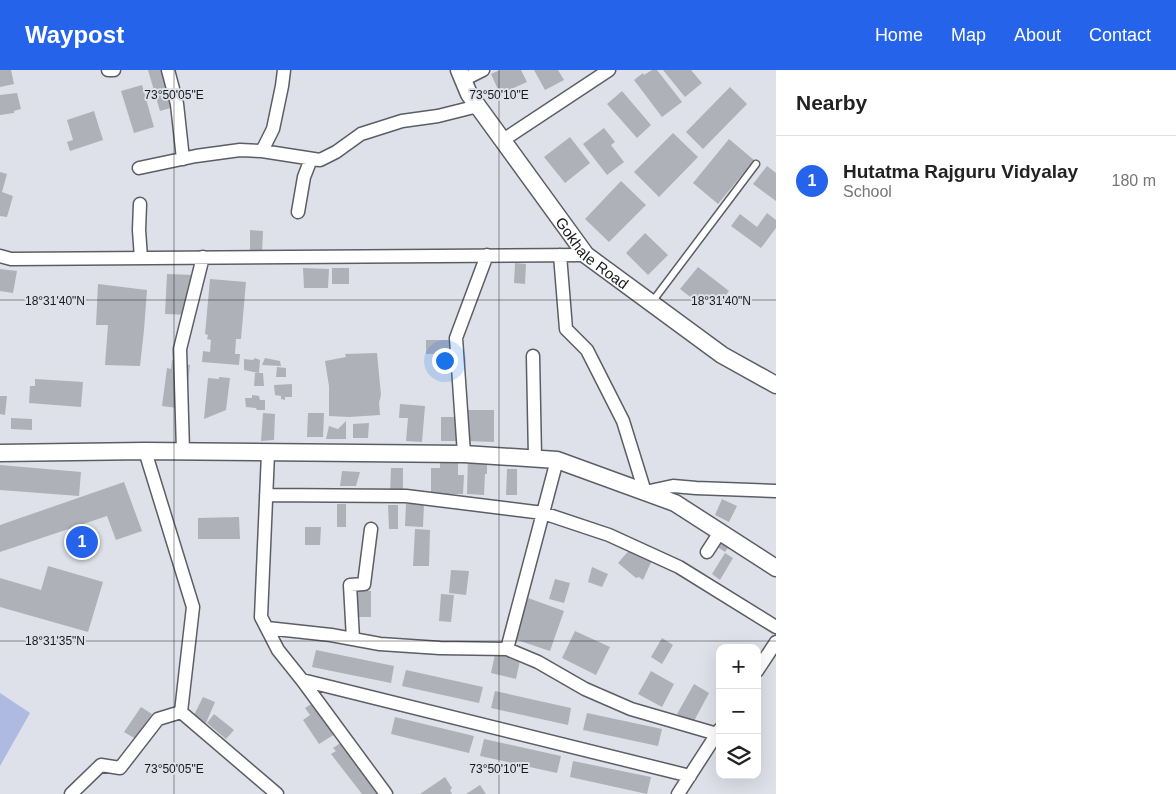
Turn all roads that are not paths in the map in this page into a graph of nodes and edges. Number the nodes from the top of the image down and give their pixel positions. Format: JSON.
{"nodes":[{"id":1,"x":108,"y":70,"type":"edge"},
{"id":2,"x":114,"y":70,"type":"edge"},
{"id":3,"x":168,"y":70,"type":"edge"},
{"id":4,"x":284,"y":70,"type":"edge"},
{"id":5,"x":484,"y":70,"type":"edge"},
{"id":6,"x":609,"y":70,"type":"edge"},
{"id":7,"x":461,"y":75,"type":"edge"},
{"id":8,"x":478,"y":106,"type":"junction"},
{"id":9,"x":503,"y":140,"type":"junction"},
{"id":10,"x":262,"y":151,"type":"junction"},
{"id":11,"x":183,"y":159,"type":"junction"},
{"id":12,"x":311,"y":159,"type":"junction"},
{"id":13,"x":756,"y":164,"type":"dead end"},
{"id":14,"x":139,"y":168,"type":"dead end"},
{"id":15,"x":140,"y":204,"type":"dead end"},
{"id":16,"x":298,"y":212,"type":"dead end"},
{"id":17,"x":487,"y":255,"type":"junction"},
{"id":18,"x":560,"y":255,"type":"junction"},
{"id":19,"x":586,"y":255,"type":"junction"},
{"id":20,"x":0,"y":256,"type":"edge"},
{"id":21,"x":203,"y":257,"type":"junction"},
{"id":22,"x":141,"y":258,"type":"junction"},
{"id":23,"x":652,"y":304,"type":"junction"},
{"id":24,"x":533,"y":356,"type":"dead end"},
{"id":25,"x":776,"y":385,"type":"edge"},
{"id":26,"x":145,"y":451,"type":"junction"},
{"id":27,"x":183,"y":451,"type":"junction"},
{"id":28,"x":268,"y":452,"type":"junction"},
{"id":29,"x":0,"y":453,"type":"edge"},
{"id":30,"x":464,"y":454,"type":"junction"},
{"id":31,"x":534,"y":458,"type":"junction"},
{"id":32,"x":557,"y":460,"type":"junction"},
{"id":33,"x":776,"y":490,"type":"edge"},
{"id":34,"x":645,"y":492,"type":"junction"},
{"id":35,"x":266,"y":495,"type":"junction"},
{"id":36,"x":543,"y":513,"type":"junction"},
{"id":37,"x":370,"y":528,"type":"dead end"},
{"id":38,"x":720,"y":532,"type":"junction"},
{"id":39,"x":707,"y":552,"type":"dead end"},
{"id":40,"x":776,"y":568,"type":"edge"},
{"id":41,"x":776,"y":627,"type":"edge"},
{"id":42,"x":267,"y":628,"type":"junction"},
{"id":43,"x":352,"y":639,"type":"junction"},
{"id":44,"x":776,"y":642,"type":"edge"},
{"id":45,"x":507,"y":649,"type":"junction"},
{"id":46,"x":761,"y":665,"type":"edge"},
{"id":47,"x":302,"y":680,"type":"junction"},
{"id":48,"x":181,"y":712,"type":"junction"},
{"id":49,"x":716,"y":731,"type":"edge"},
{"id":50,"x":717,"y":734,"type":"edge"},
{"id":51,"x":690,"y":776,"type":"junction"},
{"id":52,"x":71,"y":794,"type":"edge"},
{"id":53,"x":276,"y":794,"type":"edge"},
{"id":54,"x":386,"y":794,"type":"edge"},
{"id":55,"x":678,"y":794,"type":"edge"}],
"edges":[{"from":1,"to":2,"type":"street"},
{"from":3,"to":11,"type":"street"},
{"from":4,"to":10,"type":"street"},
{"from":5,"to":7,"type":"street"},
{"from":6,"to":9,"type":"street"},
{"from":7,"to":8,"type":"street","name":"Gokhale Road"},
{"from":8,"to":9,"type":"street","name":"Gokhale Road"},
{"from":8,"to":12,"type":"street"},
{"from":9,"to":19,"type":"street","name":"Gokhale Road"},
{"from":10,"to":11,"type":"street"},
{"from":10,"to":12,"type":"street"},
{"from":11,"to":14,"type":"street"},
{"from":12,"to":16,"type":"street"},
{"from":13,"to":23,"type":"lane"},
{"from":15,"to":22,"type":"street"},
{"from":17,"to":18,"type":"street"},
{"from":17,"to":21,"type":"street"},
{"from":17,"to":30,"type":"street"},
{"from":18,"to":19,"type":"street"},
{"from":18,"to":34,"type":"street"},
{"from":19,"to":23,"type":"street","name":"Gokhale Road"},
{"from":20,"to":22,"type":"street"},
{"from":21,"to":22,"type":"street"},
{"from":21,"to":27,"type":"street"},
{"from":23,"to":25,"type":"street","name":"Gokhale Road"},
{"from":24,"to":31,"type":"street"},
{"from":26,"to":27,"type":"street"},
{"from":26,"to":29,"type":"street"},
{"from":26,"to":48,"type":"street"},
{"from":27,"to":28,"type":"street"},
{"from":28,"to":30,"type":"street"},
{"from":28,"to":35,"type":"street"},
{"from":30,"to":31,"type":"street"},
{"from":31,"to":32,"type":"street"},
{"from":32,"to":34,"type":"street"},
{"from":32,"to":36,"type":"street"},
{"from":33,"to":34,"type":"street"},
{"from":34,"to":38,"type":"street"},
{"from":35,"to":36,"type":"street"},
{"from":35,"to":42,"type":"street"},
{"from":36,"to":41,"type":"street"},
{"from":36,"to":45,"type":"street"},
{"from":37,"to":43,"type":"street"},
{"from":38,"to":39,"type":"street"},
{"from":38,"to":40,"type":"street"},
{"from":42,"to":43,"type":"street"},
{"from":42,"to":47,"type":"street"},
{"from":43,"to":45,"type":"street"},
{"from":44,"to":46,"type":"street"},
{"from":45,"to":49,"type":"street"},
{"from":47,"to":51,"type":"street"},
{"from":47,"to":54,"type":"street"},
{"from":48,"to":52,"type":"street"},
{"from":48,"to":53,"type":"street"},
{"from":50,"to":51,"type":"street"},
{"from":51,"to":55,"type":"street"}]}
